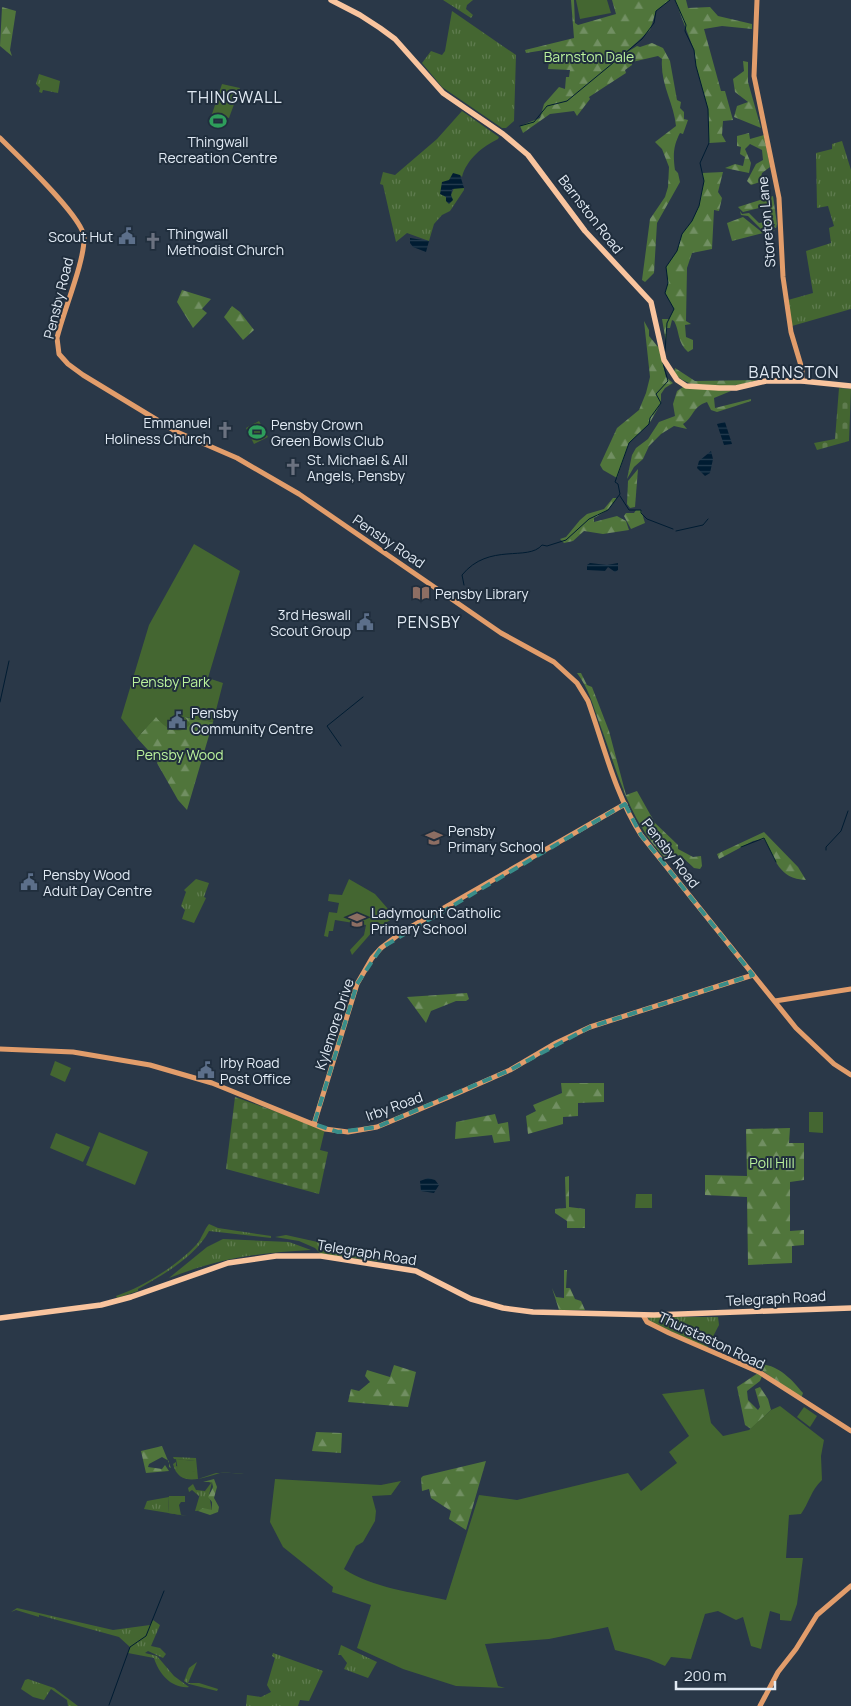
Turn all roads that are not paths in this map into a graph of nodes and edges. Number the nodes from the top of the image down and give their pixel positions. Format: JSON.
{"nodes":[{"id":1,"x":331,"y":0,"type":"edge"},
{"id":2,"x":757,"y":0,"type":"edge"},
{"id":3,"x":0,"y":138,"type":"edge"},
{"id":4,"x":802,"y":381,"type":"junction"},
{"id":5,"x":851,"y":386,"type":"edge"},
{"id":6,"x":625,"y":804,"type":"junction"},
{"id":7,"x":753,"y":975,"type":"junction"},
{"id":8,"x":851,"y":989,"type":"edge"},
{"id":9,"x":775,"y":1001,"type":"junction"},
{"id":10,"x":0,"y":1049,"type":"edge"},
{"id":11,"x":851,"y":1075,"type":"edge"},
{"id":12,"x":314,"y":1124,"type":"junction"},
{"id":13,"x":851,"y":1308,"type":"edge"},
{"id":14,"x":643,"y":1315,"type":"junction"},
{"id":15,"x":0,"y":1318,"type":"edge"},
{"id":16,"x":851,"y":1431,"type":"edge"},
{"id":17,"x":851,"y":1586,"type":"edge"},
{"id":18,"x":760,"y":1706,"type":"edge"}],
"edges":[{"from":1,"to":4,"type":"main road","name":"Barnston Road"},
{"from":2,"to":4,"type":"street","name":"Storeton Lane"},
{"from":3,"to":6,"type":"street","name":"Pensby Road"},
{"from":4,"to":5,"type":"main road","name":"Barnston Road"},
{"from":6,"to":7,"type":"street","name":"Pensby Road"},
{"from":6,"to":12,"type":"street","name":"Kylemore Drive"},
{"from":7,"to":9,"type":"street","name":"Pensby Road"},
{"from":7,"to":12,"type":"street","name":"Irby Road"},
{"from":8,"to":9,"type":"street"},
{"from":9,"to":11,"type":"street","name":"Pensby Road"},
{"from":10,"to":12,"type":"street","name":"Irby Road"},
{"from":13,"to":14,"type":"main road","name":"Telegraph Road"},
{"from":14,"to":15,"type":"main road","name":"Telegraph Road"},
{"from":14,"to":16,"type":"street","name":"Thurstaston Road"},
{"from":17,"to":18,"type":"street"}]}
